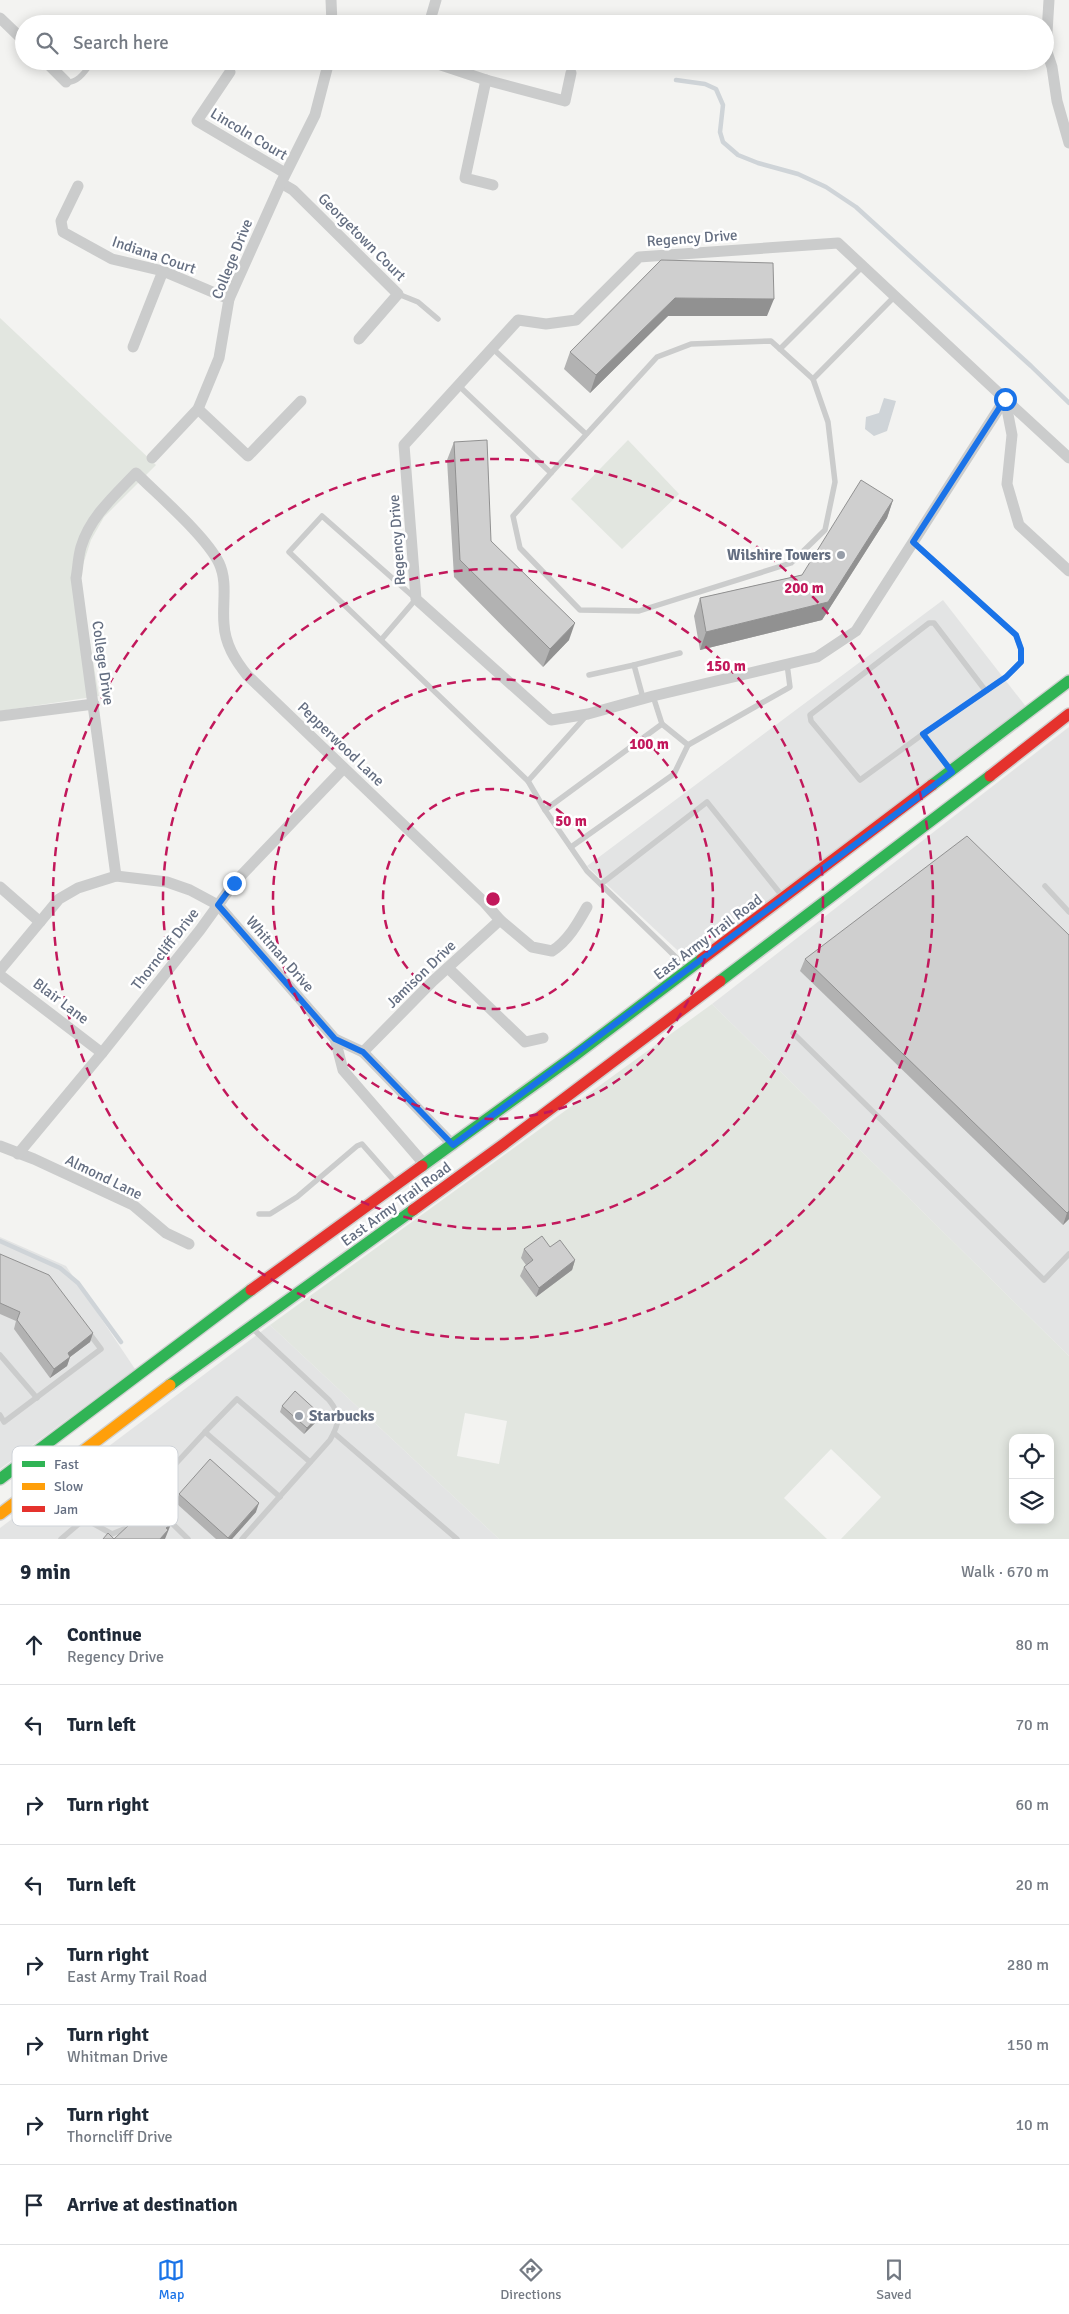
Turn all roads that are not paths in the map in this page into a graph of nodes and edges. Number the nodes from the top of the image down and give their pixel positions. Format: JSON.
{"nodes":[{"id":1,"x":331,"y":0,"type":"edge"},
{"id":2,"x":436,"y":0,"type":"edge"},
{"id":3,"x":1049,"y":0,"type":"edge"},
{"id":4,"x":332,"y":15,"type":"edge"},
{"id":5,"x":432,"y":15,"type":"edge"},
{"id":6,"x":1048,"y":15,"type":"edge"},
{"id":7,"x":0,"y":18,"type":"edge"},
{"id":8,"x":15,"y":32,"type":"edge"},
{"id":9,"x":55,"y":70,"type":"edge"},
{"id":10,"x":85,"y":70,"type":"edge"},
{"id":11,"x":328,"y":70,"type":"edge"},
{"id":12,"x":455,"y":70,"type":"edge"},
{"id":13,"x":1052,"y":70,"type":"edge"},
{"id":14,"x":230,"y":72,"type":"dead end"},
{"id":15,"x":571,"y":72,"type":"dead end"},
{"id":16,"x":486,"y":80,"type":"junction"},
{"id":17,"x":66,"y":82,"type":"joint"},
{"id":18,"x":1069,"y":143,"type":"edge"},
{"id":19,"x":283,"y":178,"type":"junction"},
{"id":20,"x":493,"y":185,"type":"dead end"},
{"id":21,"x":78,"y":186,"type":"dead end"},
{"id":22,"x":863,"y":266,"type":"junction"},
{"id":23,"x":163,"y":271,"type":"junction"},
{"id":24,"x":398,"y":294,"type":"junction"},
{"id":25,"x":895,"y":296,"type":"junction"},
{"id":26,"x":229,"y":299,"type":"junction"},
{"id":27,"x":438,"y":319,"type":"dead end"},
{"id":28,"x":359,"y":339,"type":"dead end"},
{"id":29,"x":133,"y":347,"type":"dead end"},
{"id":30,"x":492,"y":348,"type":"junction"},
{"id":31,"x":780,"y":349,"type":"junction"},
{"id":32,"x":813,"y":379,"type":"junction"},
{"id":33,"x":458,"y":385,"type":"junction"},
{"id":34,"x":1005,"y":399,"type":"junction"},
{"id":35,"x":301,"y":401,"type":"dead end"},
{"id":36,"x":198,"y":410,"type":"junction"},
{"id":37,"x":586,"y":434,"type":"junction"},
{"id":38,"x":152,"y":458,"type":"dead end"},
{"id":39,"x":1069,"y":458,"type":"edge"},
{"id":40,"x":136,"y":473,"type":"joint"},
{"id":41,"x":551,"y":473,"type":"junction"},
{"id":42,"x":913,"y":542,"type":"junction"},
{"id":43,"x":1069,"y":571,"type":"edge"},
{"id":44,"x":416,"y":599,"type":"junction"},
{"id":45,"x":381,"y":640,"type":"junction"},
{"id":46,"x":680,"y":653,"type":"dead end"},
{"id":47,"x":788,"y":664,"type":"junction"},
{"id":48,"x":634,"y":665,"type":"junction"},
{"id":49,"x":589,"y":675,"type":"dead end"},
{"id":50,"x":1069,"y":682,"type":"edge"},
{"id":51,"x":985,"y":690,"type":"junction"},
{"id":52,"x":648,"y":697,"type":"junction"},
{"id":53,"x":94,"y":704,"type":"junction"},
{"id":54,"x":588,"y":714,"type":"junction"},
{"id":55,"x":1069,"y":714,"type":"edge"},
{"id":56,"x":0,"y":716,"type":"edge"},
{"id":57,"x":662,"y":724,"type":"junction"},
{"id":58,"x":923,"y":734,"type":"junction"},
{"id":59,"x":688,"y":745,"type":"junction"},
{"id":60,"x":343,"y":769,"type":"junction"},
{"id":61,"x":952,"y":772,"type":"junction"},
{"id":62,"x":528,"y":781,"type":"junction"},
{"id":63,"x":545,"y":810,"type":"junction"},
{"id":64,"x":571,"y":847,"type":"junction"},
{"id":65,"x":116,"y":876,"type":"junction"},
{"id":66,"x":601,"y":884,"type":"junction"},
{"id":67,"x":1045,"y":886,"type":"dead end"},
{"id":68,"x":0,"y":887,"type":"edge"},
{"id":69,"x":784,"y":898,"type":"junction"},
{"id":70,"x":218,"y":905,"type":"junction"},
{"id":71,"x":587,"y":907,"type":"dead end"},
{"id":72,"x":1069,"y":912,"type":"edge"},
{"id":73,"x":500,"y":920,"type":"junction"},
{"id":74,"x":40,"y":922,"type":"junction"},
{"id":75,"x":448,"y":968,"type":"junction"},
{"id":76,"x":0,"y":970,"type":"edge"},
{"id":77,"x":689,"y":970,"type":"junction"},
{"id":78,"x":0,"y":975,"type":"edge"},
{"id":79,"x":794,"y":1033,"type":"dead end"},
{"id":80,"x":543,"y":1038,"type":"dead end"},
{"id":81,"x":335,"y":1039,"type":"junction"},
{"id":82,"x":363,"y":1052,"type":"junction"},
{"id":83,"x":102,"y":1053,"type":"junction"},
{"id":84,"x":453,"y":1145,"type":"junction"},
{"id":85,"x":0,"y":1146,"type":"edge"},
{"id":86,"x":18,"y":1154,"type":"junction"},
{"id":87,"x":424,"y":1165,"type":"junction"},
{"id":88,"x":398,"y":1185,"type":"junction"},
{"id":89,"x":259,"y":1214,"type":"dead end"},
{"id":90,"x":189,"y":1244,"type":"dead end"},
{"id":91,"x":1069,"y":1254,"type":"edge"},
{"id":92,"x":84,"y":1326,"type":"edge"},
{"id":93,"x":250,"y":1327,"type":"junction"},
{"id":94,"x":0,"y":1355,"type":"edge"},
{"id":95,"x":37,"y":1398,"type":"junction"},
{"id":96,"x":0,"y":1415,"type":"edge"},
{"id":97,"x":205,"y":1432,"type":"junction"},
{"id":98,"x":334,"y":1433,"type":"junction"},
{"id":99,"x":44,"y":1446,"type":"edge"},
{"id":100,"x":91,"y":1446,"type":"edge"},
{"id":101,"x":178,"y":1461,"type":"edge"},
{"id":102,"x":310,"y":1462,"type":"junction"},
{"id":103,"x":12,"y":1471,"type":"edge"},
{"id":104,"x":0,"y":1480,"type":"edge"},
{"id":105,"x":280,"y":1497,"type":"junction"},
{"id":106,"x":12,"y":1505,"type":"edge"},
{"id":107,"x":0,"y":1514,"type":"edge"},
{"id":108,"x":77,"y":1526,"type":"edge"},
{"id":109,"x":98,"y":1526,"type":"edge"},
{"id":110,"x":173,"y":1526,"type":"edge"},
{"id":111,"x":124,"y":1529,"type":"edge"},
{"id":112,"x":62,"y":1539,"type":"edge"},
{"id":113,"x":188,"y":1539,"type":"edge"},
{"id":114,"x":242,"y":1539,"type":"edge"},
{"id":115,"x":457,"y":1539,"type":"edge"}],
"edges":[{"from":1,"to":4,"type":"street"},
{"from":2,"to":5,"type":"street"},
{"from":3,"to":6,"type":"street"},
{"from":7,"to":8,"type":"street"},
{"from":9,"to":17,"type":"street"},
{"from":10,"to":17,"type":"lane"},
{"from":11,"to":19,"type":"street","name":"College Drive"},
{"from":12,"to":16,"type":"street"},
{"from":13,"to":18,"type":"street"},
{"from":14,"to":19,"type":"street","name":"Lincoln Court"},
{"from":15,"to":16,"type":"street"},
{"from":16,"to":20,"type":"street"},
{"from":19,"to":24,"type":"street","name":"Georgetown Court"},
{"from":19,"to":26,"type":"street","name":"College Drive"},
{"from":21,"to":23,"type":"street","name":"Indiana Court"},
{"from":22,"to":25,"type":"street","name":"Regency Drive"},
{"from":22,"to":30,"type":"street","name":"Regency Drive"},
{"from":22,"to":31,"type":"lane"},
{"from":23,"to":26,"type":"street","name":"Indiana Court"},
{"from":23,"to":29,"type":"street"},
{"from":24,"to":27,"type":"lane"},
{"from":24,"to":28,"type":"street","name":"Georgetown Court"},
{"from":25,"to":32,"type":"lane"},
{"from":25,"to":34,"type":"street","name":"Regency Drive"},
{"from":26,"to":36,"type":"street","name":"College Drive"},
{"from":30,"to":33,"type":"street","name":"Regency Drive"},
{"from":30,"to":37,"type":"lane"},
{"from":31,"to":32,"type":"lane"},
{"from":31,"to":37,"type":"lane"},
{"from":32,"to":41,"type":"lane"},
{"from":33,"to":41,"type":"lane"},
{"from":33,"to":44,"type":"street","name":"Regency Drive"},
{"from":34,"to":39,"type":"street","name":"Regency Drive"},
{"from":34,"to":42,"type":"street","name":"Regency Drive"},
{"from":34,"to":43,"type":"street"},
{"from":35,"to":36,"type":"street"},
{"from":36,"to":38,"type":"street","name":"College Drive"},
{"from":37,"to":41,"type":"lane"},
{"from":40,"to":53,"type":"street","name":"College Drive"},
{"from":40,"to":60,"type":"street","name":"Pepperwood Lane"},
{"from":42,"to":47,"type":"street","name":"Regency Drive"},
{"from":42,"to":51,"type":"lane"},
{"from":44,"to":45,"type":"lane"},
{"from":44,"to":45,"type":"lane"},
{"from":44,"to":54,"type":"street","name":"Regency Drive"},
{"from":45,"to":62,"type":"lane"},
{"from":46,"to":48,"type":"lane"},
{"from":47,"to":52,"type":"street","name":"Regency Drive"},
{"from":47,"to":59,"type":"lane"},
{"from":48,"to":49,"type":"lane"},
{"from":48,"to":52,"type":"lane"},
{"from":50,"to":61,"type":"main road","name":"East Army Trail Road"},
{"from":51,"to":58,"type":"lane"},
{"from":51,"to":58,"type":"lane"},
{"from":52,"to":54,"type":"street","name":"Regency Drive"},
{"from":52,"to":57,"type":"lane"},
{"from":53,"to":56,"type":"street"},
{"from":53,"to":65,"type":"street","name":"College Drive"},
{"from":54,"to":62,"type":"lane"},
{"from":55,"to":93,"type":"main road","name":"East Army Trail Road"},
{"from":57,"to":59,"type":"lane"},
{"from":57,"to":63,"type":"lane"},
{"from":58,"to":61,"type":"lane"},
{"from":59,"to":64,"type":"lane"},
{"from":60,"to":70,"type":"street","name":"Thorncliff Drive"},
{"from":60,"to":73,"type":"street","name":"Pepperwood Lane"},
{"from":61,"to":69,"type":"main road","name":"East Army Trail Road"},
{"from":62,"to":63,"type":"lane"},
{"from":63,"to":64,"type":"lane"},
{"from":64,"to":66,"type":"lane"},
{"from":65,"to":70,"type":"street","name":"Whitman Drive"},
{"from":65,"to":74,"type":"street","name":"Whitman Drive"},
{"from":66,"to":69,"type":"lane"},
{"from":66,"to":77,"type":"lane"},
{"from":67,"to":72,"type":"lane"},
{"from":68,"to":74,"type":"street"},
{"from":69,"to":77,"type":"main road","name":"East Army Trail Road"},
{"from":70,"to":81,"type":"street","name":"Whitman Drive"},
{"from":70,"to":83,"type":"street","name":"Thorncliff Drive"},
{"from":71,"to":73,"type":"street","name":"Pepperwood Lane"},
{"from":73,"to":75,"type":"street","name":"Jamison Drive"},
{"from":74,"to":76,"type":"street","name":"Whitman Drive"},
{"from":75,"to":80,"type":"street"},
{"from":75,"to":82,"type":"street","name":"Jamison Drive"},
{"from":77,"to":84,"type":"main road","name":"East Army Trail Road"},
{"from":78,"to":83,"type":"street","name":"Blair Lane"},
{"from":79,"to":91,"type":"lane"},
{"from":81,"to":82,"type":"street","name":"Whitman Drive"},
{"from":81,"to":87,"type":"street","name":"Whitman Drive"},
{"from":82,"to":84,"type":"street","name":"Whitman Drive"},
{"from":83,"to":86,"type":"street","name":"Thorncliff Drive"},
{"from":84,"to":87,"type":"main road","name":"East Army Trail Road"},
{"from":85,"to":86,"type":"street","name":"Almond Lane"},
{"from":86,"to":90,"type":"street","name":"Almond Lane"},
{"from":87,"to":88,"type":"main road","name":"East Army Trail Road"},
{"from":88,"to":89,"type":"lane"},
{"from":88,"to":99,"type":"main road","name":"East Army Trail Road"},
{"from":92,"to":95,"type":"lane"},
{"from":93,"to":98,"type":"lane"},
{"from":93,"to":100,"type":"main road","name":"East Army Trail Road"},
{"from":94,"to":95,"type":"lane"},
{"from":95,"to":96,"type":"lane"},
{"from":97,"to":101,"type":"lane"},
{"from":97,"to":102,"type":"lane"},
{"from":97,"to":105,"type":"lane"},
{"from":98,"to":102,"type":"lane"},
{"from":98,"to":115,"type":"lane"},
{"from":102,"to":105,"type":"lane"},
{"from":103,"to":104,"type":"main road","name":"East Army Trail Road"},
{"from":105,"to":114,"type":"lane"},
{"from":106,"to":107,"type":"main road","name":"East Army Trail Road"},
{"from":108,"to":112,"type":"lane"},
{"from":109,"to":111,"type":"lane"},
{"from":110,"to":113,"type":"lane"}]}
